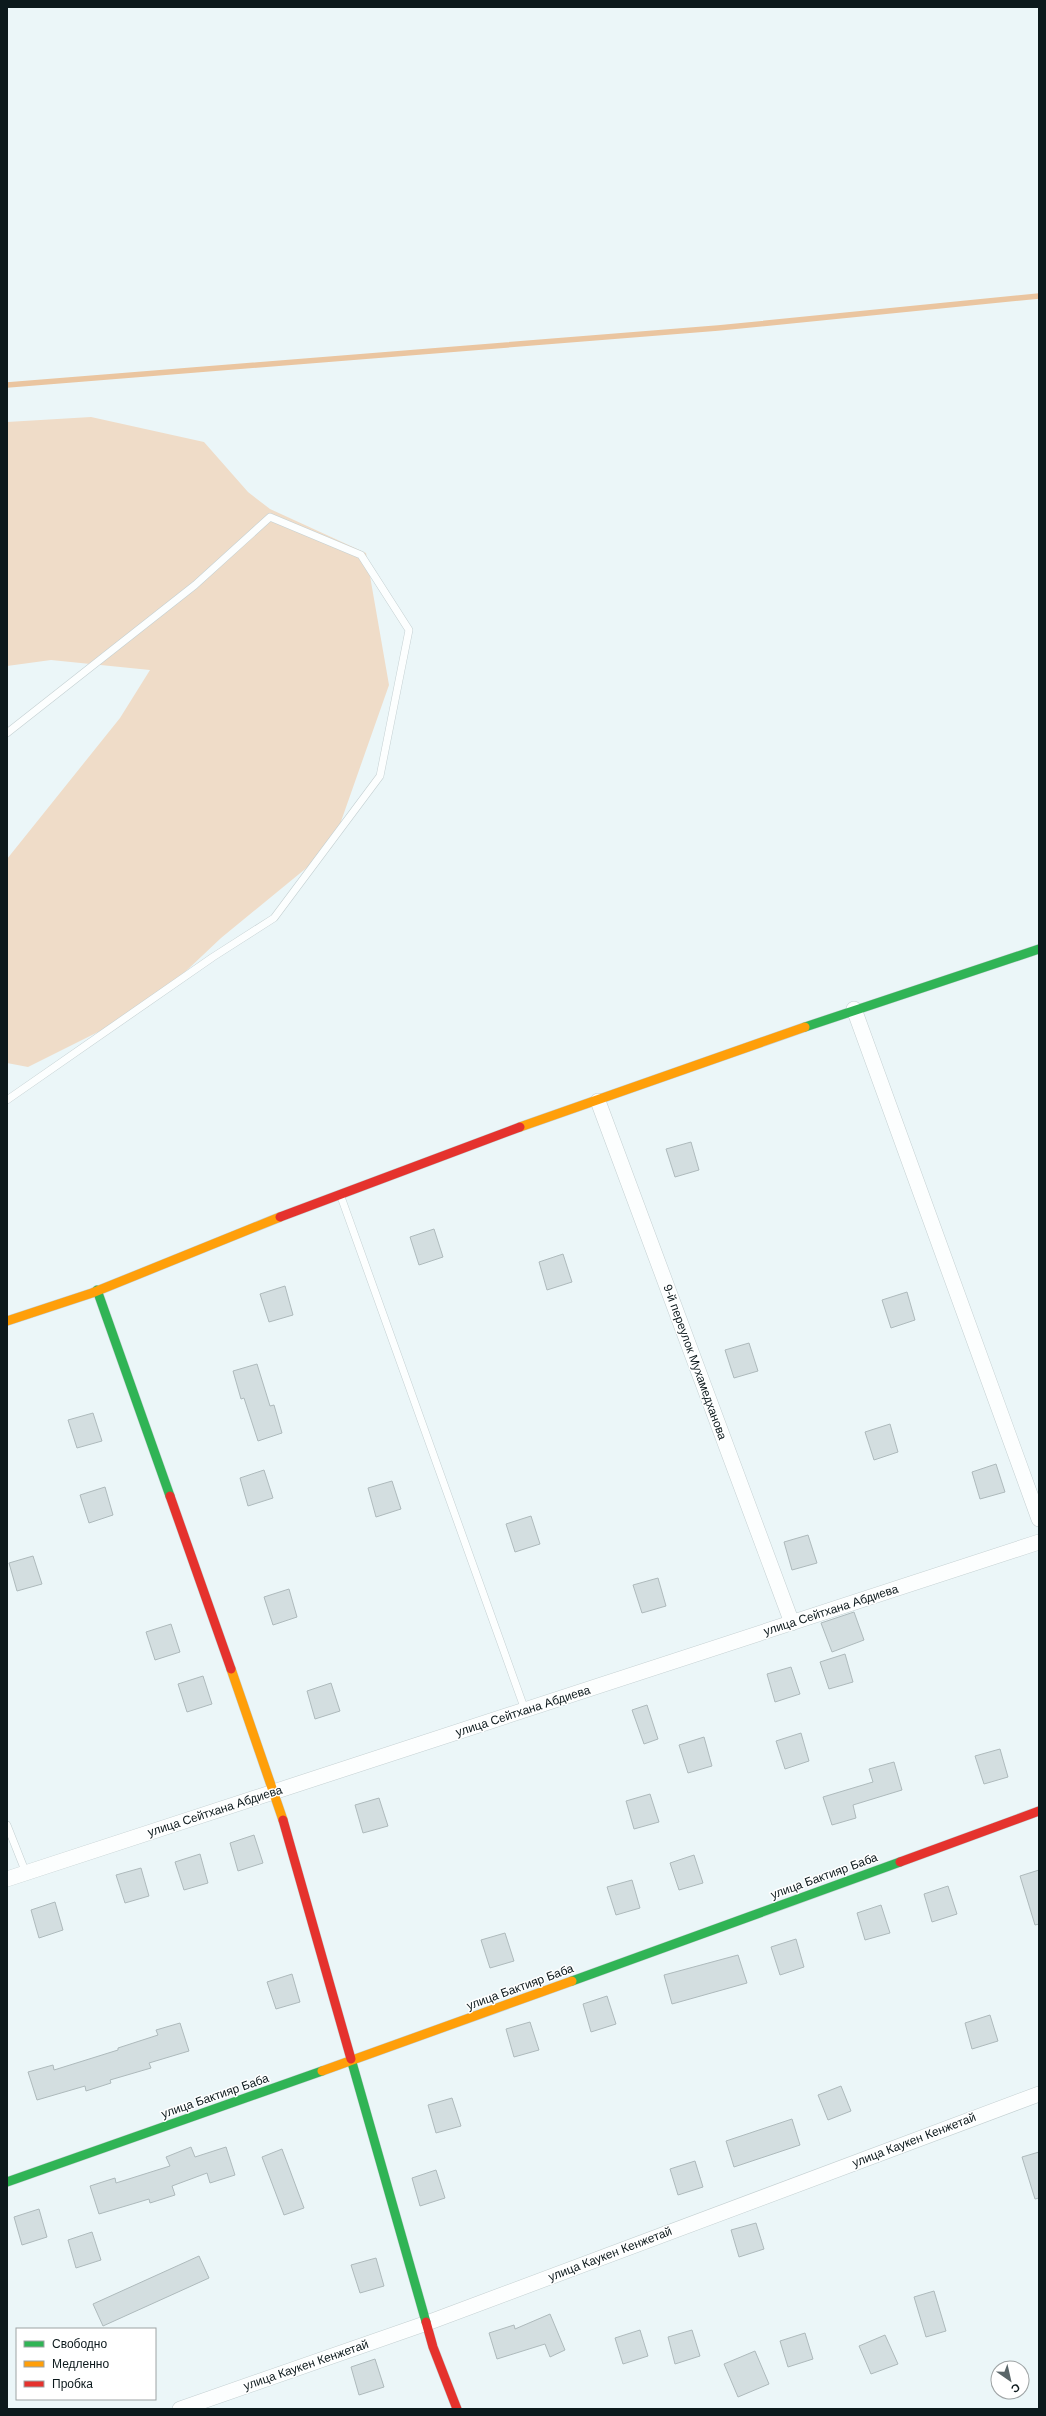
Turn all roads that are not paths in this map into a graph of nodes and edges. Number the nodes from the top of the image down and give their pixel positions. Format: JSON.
{"nodes":[{"id":1,"x":7,"y":732,"type":"edge"},
{"id":2,"x":1039,"y":950,"type":"edge"},
{"id":3,"x":854,"y":1009,"type":"junction"},
{"id":4,"x":7,"y":1100,"type":"edge"},
{"id":5,"x":598,"y":1101,"type":"junction"},
{"id":6,"x":340,"y":1193,"type":"junction"},
{"id":7,"x":97,"y":1290,"type":"junction"},
{"id":8,"x":7,"y":1321,"type":"edge"},
{"id":9,"x":1039,"y":1519,"type":"edge"},
{"id":10,"x":1039,"y":1542,"type":"edge"},
{"id":11,"x":792,"y":1623,"type":"junction"},
{"id":12,"x":525,"y":1710,"type":"junction"},
{"id":13,"x":275,"y":1792,"type":"junction"},
{"id":14,"x":1039,"y":1811,"type":"edge"},
{"id":15,"x":7,"y":1825,"type":"edge"},
{"id":16,"x":26,"y":1873,"type":"junction"},
{"id":17,"x":7,"y":1879,"type":"edge"},
{"id":18,"x":352,"y":2061,"type":"junction"},
{"id":19,"x":1037,"y":2098,"type":"edge"},
{"id":20,"x":7,"y":2182,"type":"edge"},
{"id":21,"x":427,"y":2323,"type":"junction"},
{"id":22,"x":180,"y":2409,"type":"edge"},
{"id":23,"x":457,"y":2409,"type":"edge"}],
"edges":[{"from":1,"to":4,"type":"lane"},
{"from":2,"to":3,"type":"street"},
{"from":3,"to":5,"type":"street"},
{"from":3,"to":9,"type":"street"},
{"from":5,"to":6,"type":"street"},
{"from":5,"to":11,"type":"street","name":"9-й переулок Мухамедханова"},
{"from":6,"to":7,"type":"street"},
{"from":6,"to":12,"type":"lane"},
{"from":7,"to":8,"type":"street"},
{"from":7,"to":13,"type":"street"},
{"from":10,"to":11,"type":"street","name":"улица Сейтхана Абдиева"},
{"from":11,"to":12,"type":"street","name":"улица Сейтхана Абдиева"},
{"from":12,"to":13,"type":"street","name":"улица Сейтхана Абдиева"},
{"from":13,"to":16,"type":"street","name":"улица Сейтхана Абдиева"},
{"from":13,"to":18,"type":"street"},
{"from":14,"to":18,"type":"street","name":"улица Бактияр Баба"},
{"from":15,"to":16,"type":"lane"},
{"from":16,"to":17,"type":"street","name":"улица Сейтхана Абдиева"},
{"from":18,"to":20,"type":"street","name":"улица Бактияр Баба"},
{"from":18,"to":21,"type":"street"},
{"from":19,"to":21,"type":"street","name":"улица Каукен Кенжетай"},
{"from":21,"to":22,"type":"street","name":"улица Каукен Кенжетай"},
{"from":21,"to":23,"type":"street"}]}
